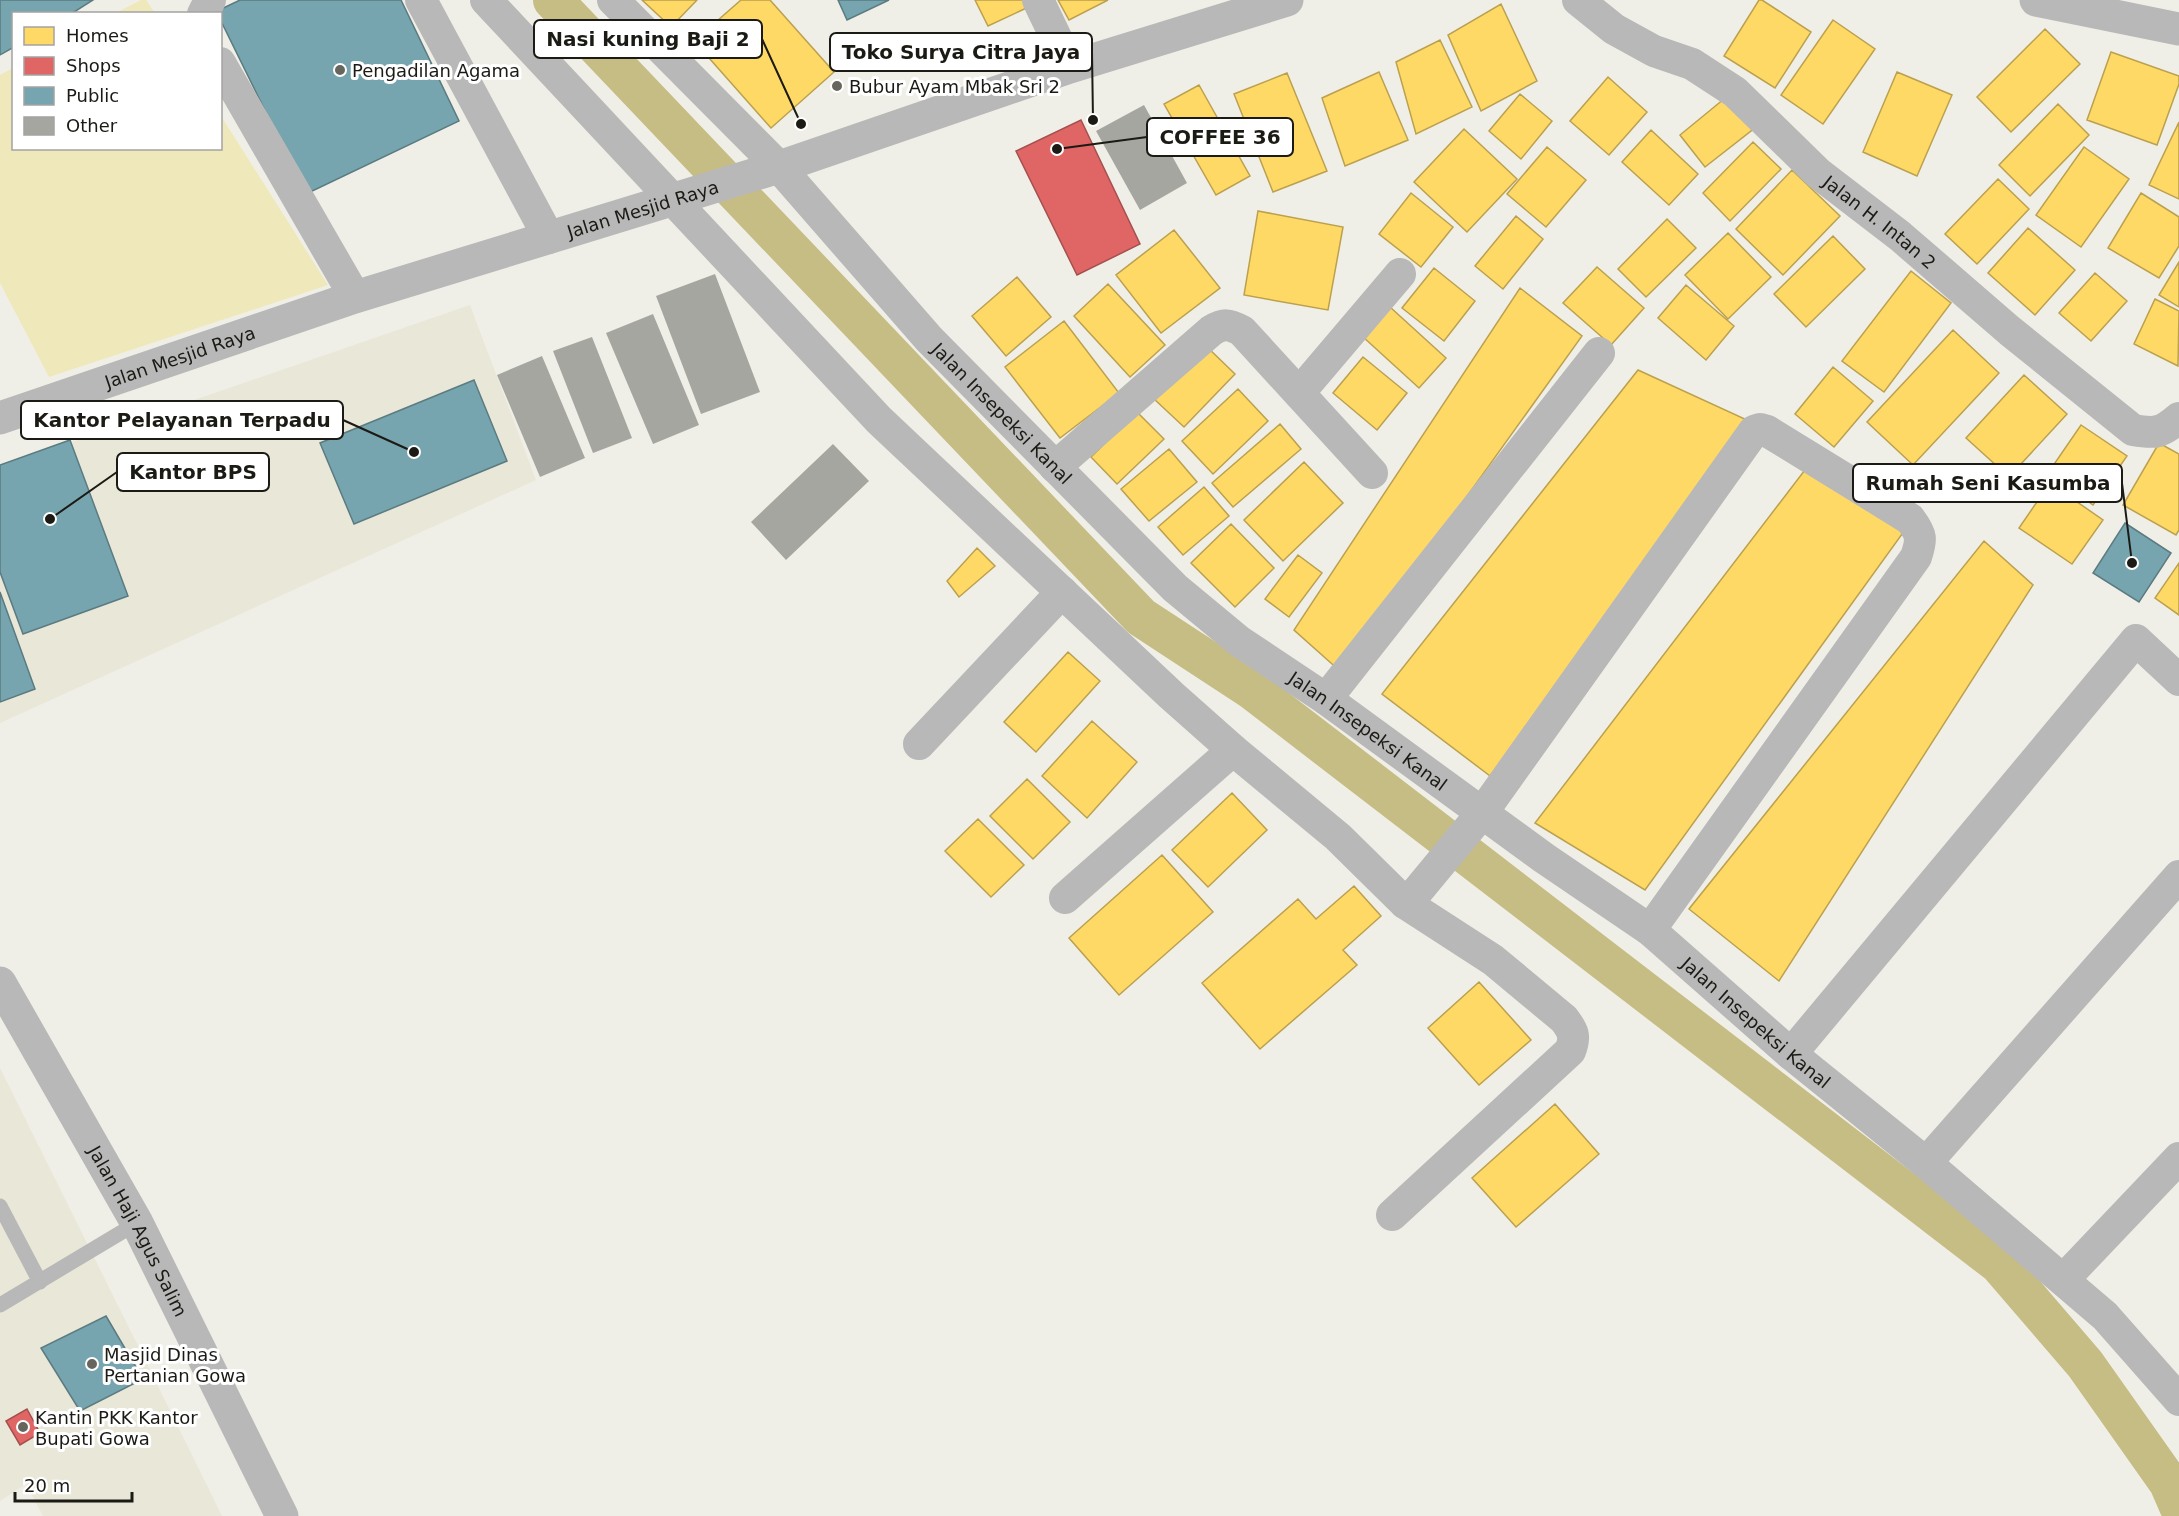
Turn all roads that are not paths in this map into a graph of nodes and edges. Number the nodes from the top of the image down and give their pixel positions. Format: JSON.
{"nodes":[{"id":1,"x":421,"y":0,"type":"edge"},
{"id":2,"x":486,"y":0,"type":"edge"},
{"id":3,"x":613,"y":0,"type":"edge"},
{"id":4,"x":1038,"y":0,"type":"edge"},
{"id":5,"x":1287,"y":0,"type":"edge"},
{"id":6,"x":1578,"y":0,"type":"edge"},
{"id":7,"x":2036,"y":0,"type":"edge"},
{"id":8,"x":2179,"y":29,"type":"edge"},
{"id":9,"x":222,"y":66,"type":"edge"},
{"id":10,"x":1070,"y":67,"type":"junction"},
{"id":11,"x":772,"y":170,"type":"junction"},
{"id":12,"x":679,"y":199,"type":"junction"},
{"id":13,"x":549,"y":238,"type":"junction"},
{"id":14,"x":1400,"y":274,"type":"dead end"},
{"id":15,"x":355,"y":297,"type":"junction"},
{"id":16,"x":1599,"y":353,"type":"dead end"},
{"id":17,"x":1299,"y":393,"type":"junction"},
{"id":18,"x":0,"y":418,"type":"edge"},
{"id":19,"x":2179,"y":418,"type":"edge"},
{"id":20,"x":1055,"y":467,"type":"junction"},
{"id":21,"x":1372,"y":472,"type":"dead end"},
{"id":22,"x":1062,"y":592,"type":"junction"},
{"id":23,"x":2179,"y":681,"type":"edge"},
{"id":24,"x":1326,"y":699,"type":"junction"},
{"id":25,"x":919,"y":744,"type":"dead end"},
{"id":26,"x":1233,"y":750,"type":"junction"},
{"id":27,"x":1482,"y":813,"type":"junction"},
{"id":28,"x":2179,"y":876,"type":"edge"},
{"id":29,"x":1065,"y":898,"type":"dead end"},
{"id":30,"x":1410,"y":899,"type":"junction"},
{"id":31,"x":1650,"y":930,"type":"junction"},
{"id":32,"x":0,"y":983,"type":"edge"},
{"id":33,"x":1791,"y":1054,"type":"junction"},
{"id":34,"x":2179,"y":1158,"type":"edge"},
{"id":35,"x":1926,"y":1163,"type":"junction"},
{"id":36,"x":0,"y":1206,"type":"edge"},
{"id":37,"x":1392,"y":1215,"type":"dead end"},
{"id":38,"x":137,"y":1223,"type":"junction"},
{"id":39,"x":2063,"y":1280,"type":"junction"},
{"id":40,"x":40,"y":1282,"type":"junction"},
{"id":41,"x":0,"y":1305,"type":"edge"},
{"id":42,"x":2179,"y":1400,"type":"edge"},
{"id":43,"x":282,"y":1516,"type":"edge"}],
"edges":[{"from":1,"to":13,"type":"street"},
{"from":2,"to":12,"type":"street"},
{"from":3,"to":11,"type":"street","name":"Jalan Insepeksi Kanal"},
{"from":4,"to":10,"type":"street"},
{"from":5,"to":10,"type":"street","name":"Jalan Mesjid Raya"},
{"from":6,"to":19,"type":"street","name":"Jalan H. Intan 2"},
{"from":7,"to":8,"type":"street"},
{"from":9,"to":15,"type":"street"},
{"from":10,"to":11,"type":"street","name":"Jalan Mesjid Raya"},
{"from":11,"to":12,"type":"street","name":"Jalan Mesjid Raya"},
{"from":11,"to":20,"type":"street","name":"Jalan Insepeksi Kanal"},
{"from":12,"to":13,"type":"street","name":"Jalan Mesjid Raya"},
{"from":12,"to":22,"type":"street"},
{"from":13,"to":15,"type":"street","name":"Jalan Mesjid Raya"},
{"from":14,"to":17,"type":"street"},
{"from":15,"to":18,"type":"street","name":"Jalan Mesjid Raya"},
{"from":16,"to":24,"type":"street"},
{"from":17,"to":20,"type":"street"},
{"from":17,"to":21,"type":"street"},
{"from":20,"to":24,"type":"street","name":"Jalan Insepeksi Kanal"},
{"from":22,"to":25,"type":"street"},
{"from":22,"to":26,"type":"street"},
{"from":23,"to":33,"type":"street"},
{"from":24,"to":27,"type":"street","name":"Jalan Insepeksi Kanal"},
{"from":26,"to":29,"type":"street"},
{"from":26,"to":30,"type":"street"},
{"from":27,"to":30,"type":"street"},
{"from":27,"to":31,"type":"street","name":"Jalan Insepeksi Kanal"},
{"from":27,"to":31,"type":"street"},
{"from":28,"to":35,"type":"street"},
{"from":30,"to":37,"type":"street"},
{"from":31,"to":33,"type":"street","name":"Jalan Insepeksi Kanal"},
{"from":32,"to":38,"type":"street","name":"Jalan Haji Agus Salim"},
{"from":33,"to":35,"type":"street","name":"Jalan Insepeksi Kanal"},
{"from":34,"to":39,"type":"street"},
{"from":35,"to":39,"type":"street","name":"Jalan Insepeksi Kanal"},
{"from":36,"to":40,"type":"lane"},
{"from":38,"to":40,"type":"lane"},
{"from":38,"to":43,"type":"street","name":"Jalan Haji Agus Salim"},
{"from":39,"to":42,"type":"street","name":"Jalan Insepeksi Kanal"},
{"from":40,"to":41,"type":"lane"}]}
